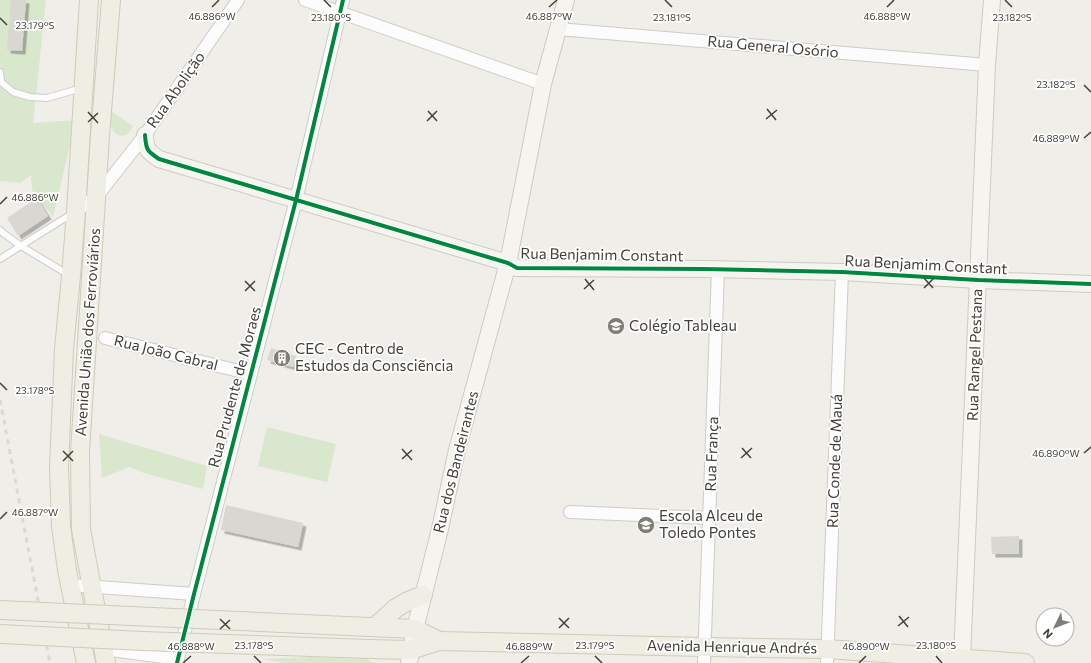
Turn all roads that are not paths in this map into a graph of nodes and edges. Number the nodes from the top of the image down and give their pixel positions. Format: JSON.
{"nodes":[{"id":1,"x":89,"y":0,"type":"edge"},
{"id":2,"x":111,"y":0,"type":"edge"},
{"id":3,"x":238,"y":0,"type":"edge"},
{"id":4,"x":305,"y":0,"type":"edge"},
{"id":5,"x":343,"y":0,"type":"edge"},
{"id":6,"x":566,"y":0,"type":"edge"},
{"id":7,"x":992,"y":0,"type":"edge"},
{"id":8,"x":340,"y":12,"type":"junction"},
{"id":9,"x":558,"y":29,"type":"junction"},
{"id":10,"x":987,"y":65,"type":"junction"},
{"id":11,"x":0,"y":72,"type":"edge"},
{"id":12,"x":543,"y":84,"type":"junction"},
{"id":13,"x":83,"y":88,"type":"junction"},
{"id":14,"x":145,"y":135,"type":"junction"},
{"id":15,"x":97,"y":196,"type":"junction"},
{"id":16,"x":296,"y":200,"type":"junction"},
{"id":17,"x":76,"y":211,"type":"junction"},
{"id":18,"x":0,"y":230,"type":"edge"},
{"id":19,"x":21,"y":246,"type":"junction"},
{"id":20,"x":0,"y":259,"type":"edge"},
{"id":21,"x":508,"y":263,"type":"junction"},
{"id":22,"x":718,"y":269,"type":"junction"},
{"id":23,"x":842,"y":272,"type":"junction"},
{"id":24,"x":71,"y":276,"type":"junction"},
{"id":25,"x":978,"y":280,"type":"junction"},
{"id":26,"x":1091,"y":284,"type":"edge"},
{"id":27,"x":105,"y":338,"type":"dead end"},
{"id":28,"x":251,"y":374,"type":"junction"},
{"id":29,"x":570,"y":512,"type":"dead end"},
{"id":30,"x":709,"y":518,"type":"junction"},
{"id":31,"x":70,"y":585,"type":"junction"},
{"id":32,"x":91,"y":586,"type":"junction"},
{"id":33,"x":194,"y":594,"type":"junction"},
{"id":34,"x":423,"y":595,"type":"junction"},
{"id":35,"x":0,"y":610,"type":"edge"},
{"id":36,"x":372,"y":627,"type":"junction"},
{"id":37,"x":415,"y":629,"type":"junction"},
{"id":38,"x":0,"y":634,"type":"edge"},
{"id":39,"x":439,"y":641,"type":"junction"},
{"id":40,"x":375,"y":649,"type":"junction"},
{"id":41,"x":704,"y":655,"type":"edge"},
{"id":42,"x":104,"y":656,"type":"edge"},
{"id":43,"x":827,"y":656,"type":"edge"},
{"id":44,"x":410,"y":657,"type":"edge"},
{"id":45,"x":177,"y":661,"type":"edge"},
{"id":46,"x":962,"y":661,"type":"edge"},
{"id":47,"x":86,"y":663,"type":"edge"},
{"id":48,"x":396,"y":663,"type":"edge"},
{"id":49,"x":1025,"y":663,"type":"edge"}],
"edges":[{"from":1,"to":13,"type":"main road","name":"Avenida União dos Ferroviários"},
{"from":2,"to":15,"type":"main road","name":"Avenida União dos Ferroviários"},
{"from":3,"to":14,"type":"street","name":"Rua Abolição"},
{"from":4,"to":8,"type":"street"},
{"from":5,"to":8,"type":"street","name":"Rua Prudente de Moraes"},
{"from":6,"to":9,"type":"main road","name":"Rua dos Bandeirantes"},
{"from":7,"to":10,"type":"main road","name":"Rua Rangel Pestana"},
{"from":8,"to":12,"type":"street"},
{"from":8,"to":16,"type":"street","name":"Rua Prudente de Moraes"},
{"from":9,"to":10,"type":"street","name":"Rua General Osório"},
{"from":9,"to":12,"type":"main road","name":"Rua dos Bandeirantes"},
{"from":10,"to":25,"type":"main road","name":"Rua Rangel Pestana"},
{"from":11,"to":13,"type":"lane"},
{"from":12,"to":21,"type":"main road","name":"Rua dos Bandeirantes"},
{"from":13,"to":17,"type":"main road","name":"Avenida União dos Ferroviários"},
{"from":14,"to":15,"type":"street","name":"Rua Abolição"},
{"from":14,"to":16,"type":"main road","name":"Rua Benjamim Constant"},
{"from":15,"to":17,"type":"street","name":"Rua Abolição"},
{"from":15,"to":32,"type":"main road","name":"Avenida União dos Ferroviários"},
{"from":16,"to":21,"type":"main road","name":"Rua Benjamim Constant"},
{"from":16,"to":28,"type":"street","name":"Rua Prudente de Moraes"},
{"from":17,"to":19,"type":"lane"},
{"from":17,"to":24,"type":"main road","name":"Avenida União dos Ferroviários"},
{"from":18,"to":19,"type":"lane"},
{"from":19,"to":20,"type":"lane"},
{"from":19,"to":24,"type":"lane"},
{"from":21,"to":22,"type":"main road","name":"Rua Benjamim Constant"},
{"from":21,"to":34,"type":"main road","name":"Rua dos Bandeirantes"},
{"from":22,"to":23,"type":"main road","name":"Rua Benjamim Constant"},
{"from":22,"to":30,"type":"street","name":"Rua França"},
{"from":23,"to":25,"type":"main road","name":"Rua Benjamim Constant"},
{"from":23,"to":43,"type":"street","name":"Rua Conde de Mauá"},
{"from":24,"to":31,"type":"main road","name":"Avenida União dos Ferroviários"},
{"from":25,"to":26,"type":"main road","name":"Rua Benjamim Constant"},
{"from":25,"to":46,"type":"main road","name":"Rua Rangel Pestana"},
{"from":27,"to":28,"type":"street","name":"Rua João Cabral"},
{"from":28,"to":33,"type":"street","name":"Rua Prudente de Moraes"},
{"from":29,"to":30,"type":"street"},
{"from":30,"to":41,"type":"street","name":"Rua França"},
{"from":31,"to":32,"type":"street"},
{"from":31,"to":47,"type":"main road","name":"Avenida União dos Ferroviários"},
{"from":32,"to":33,"type":"street"},
{"from":32,"to":42,"type":"main road","name":"Avenida União dos Ferroviários"},
{"from":33,"to":45,"type":"street","name":"Rua Prudente de Moraes"},
{"from":34,"to":36,"type":"main road"},
{"from":34,"to":37,"type":"main road","name":"Rua dos Bandeirantes"},
{"from":35,"to":36,"type":"main road","bridge":true},
{"from":36,"to":37,"type":"main road"},
{"from":37,"to":39,"type":"main road","name":"Avenida Henrique Andrés"},
{"from":37,"to":44,"type":"main road","name":"Rua dos Bandeirantes"},
{"from":38,"to":40,"type":"main road","name":"Avenida Henrique Andrés","bridge":true},
{"from":39,"to":41,"type":"main road","name":"Avenida Henrique Andrés"},
{"from":39,"to":44,"type":"main road","name":"Avenida Henrique Andrés"},
{"from":40,"to":44,"type":"main road","name":"Avenida Henrique Andrés"},
{"from":40,"to":48,"type":"main road"},
{"from":41,"to":43,"type":"main road","name":"Avenida Henrique Andrés"},
{"from":42,"to":45,"type":"street"},
{"from":43,"to":46,"type":"main road","name":"Avenida Henrique Andrés"},
{"from":46,"to":49,"type":"main road","name":"Avenida Henrique Andrés"}]}
